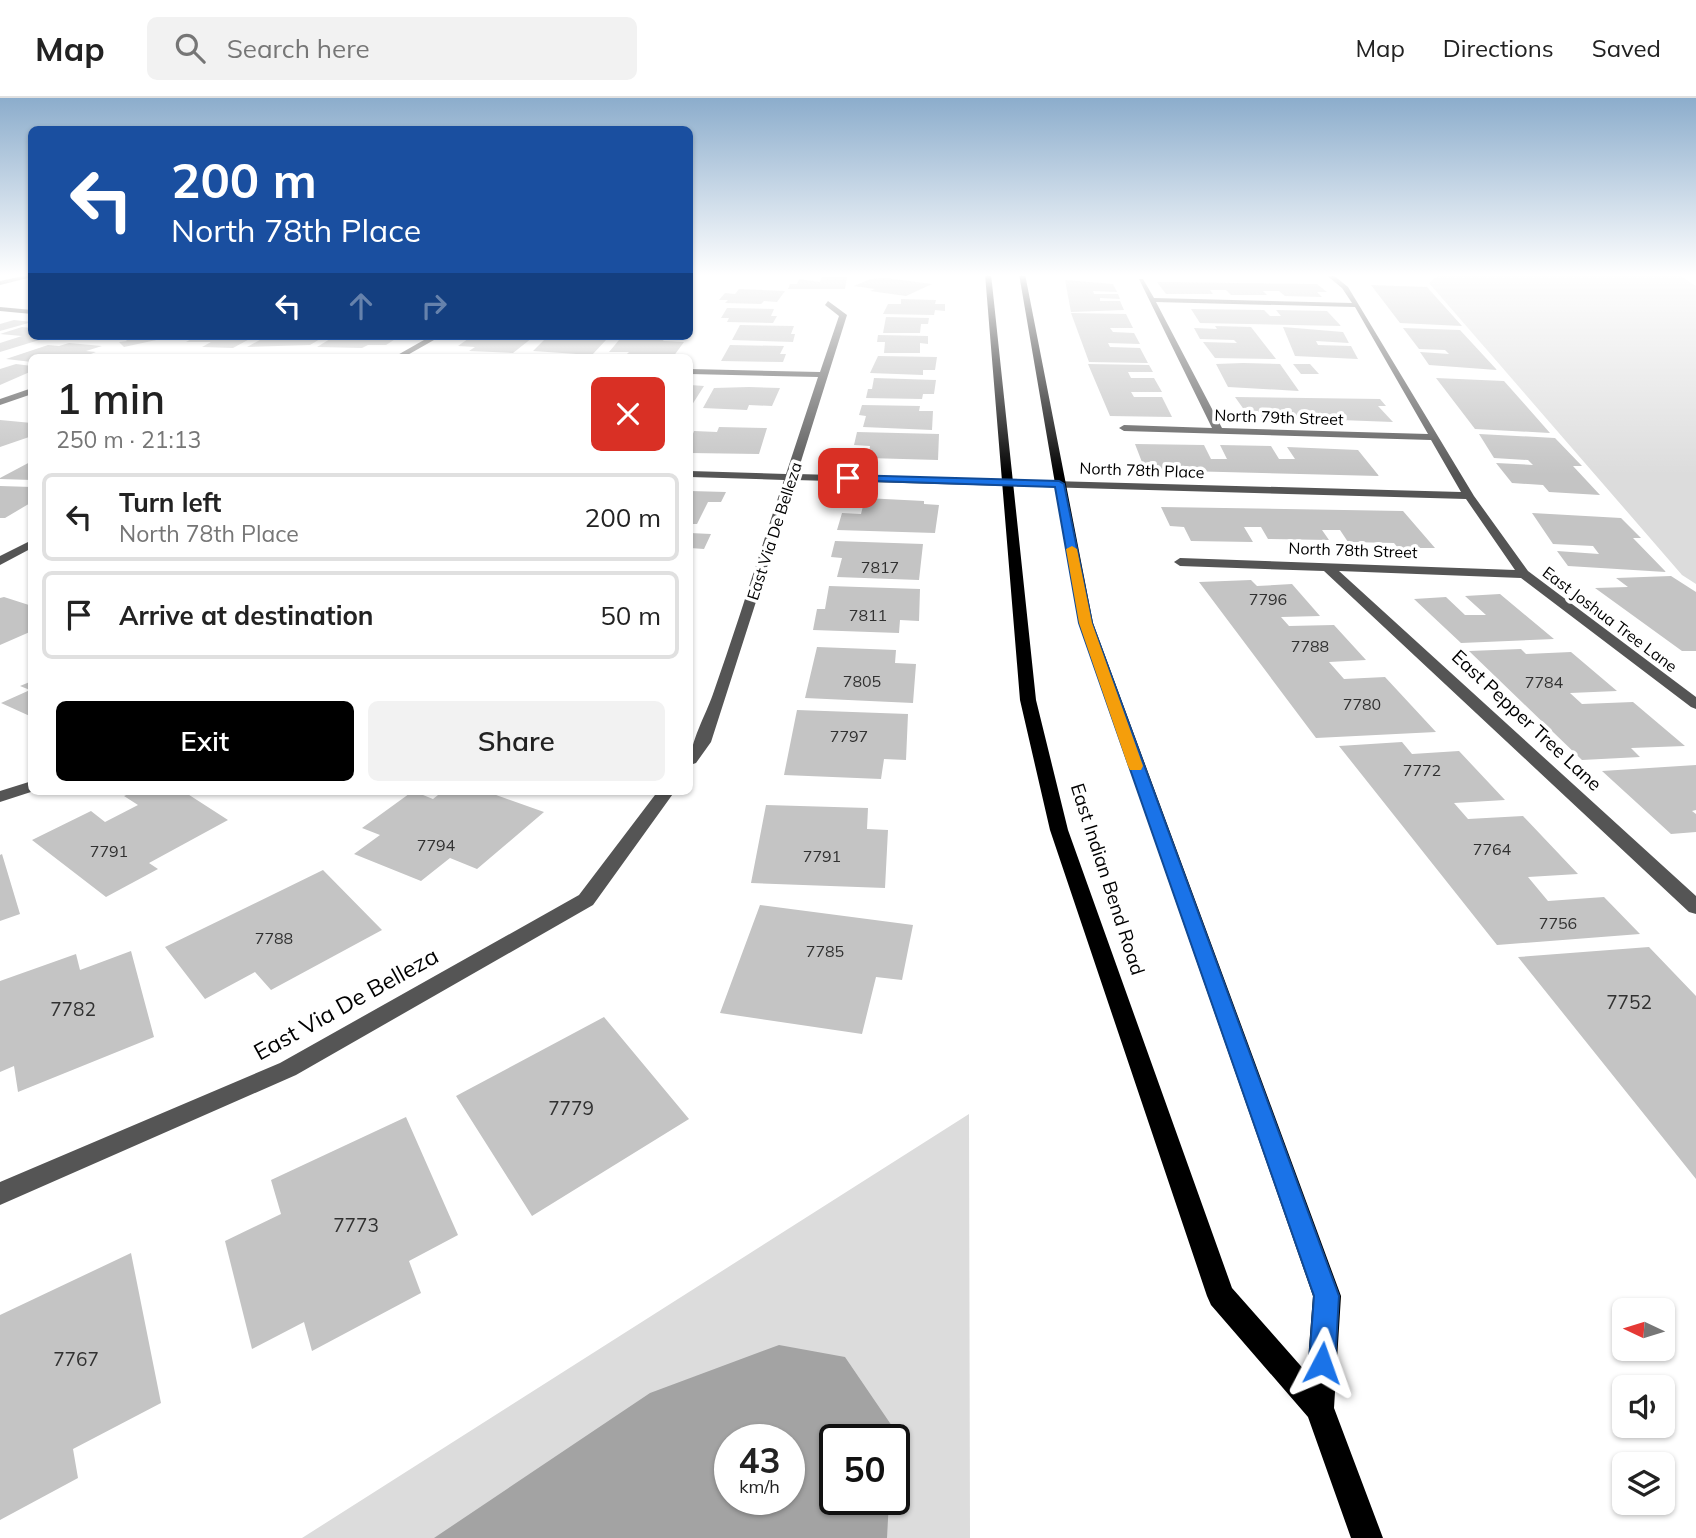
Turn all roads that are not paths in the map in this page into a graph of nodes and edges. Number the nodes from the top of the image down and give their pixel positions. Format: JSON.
{"nodes":[{"id":1,"x":427,"y":341,"type":"edge"},
{"id":2,"x":834,"y":341,"type":"edge"},
{"id":3,"x":994,"y":341,"type":"edge"},
{"id":4,"x":1034,"y":341,"type":"edge"},
{"id":5,"x":1173,"y":341,"type":"edge"},
{"id":6,"x":1378,"y":341,"type":"edge"},
{"id":7,"x":404,"y":354,"type":"edge"},
{"id":8,"x":693,"y":371,"type":"edge"},
{"id":9,"x":822,"y":375,"type":"junction"},
{"id":10,"x":28,"y":392,"type":"edge"},
{"id":11,"x":0,"y":402,"type":"edge"},
{"id":12,"x":1124,"y":428,"type":"dead end"},
{"id":13,"x":1219,"y":431,"type":"junction"},
{"id":14,"x":1434,"y":437,"type":"junction"},
{"id":15,"x":693,"y":474,"type":"edge"},
{"id":16,"x":792,"y":477,"type":"junction"},
{"id":17,"x":1006,"y":483,"type":"junction"},
{"id":18,"x":1059,"y":484,"type":"junction"},
{"id":19,"x":1469,"y":496,"type":"junction"},
{"id":20,"x":28,"y":545,"type":"edge"},
{"id":21,"x":0,"y":561,"type":"edge"},
{"id":22,"x":1180,"y":562,"type":"dead end"},
{"id":23,"x":1327,"y":567,"type":"junction"},
{"id":24,"x":1524,"y":574,"type":"junction"},
{"id":25,"x":1696,"y":704,"type":"edge"},
{"id":26,"x":693,"y":756,"type":"edge"},
{"id":27,"x":28,"y":787,"type":"edge"},
{"id":28,"x":664,"y":795,"type":"edge"},
{"id":29,"x":0,"y":797,"type":"edge"},
{"id":30,"x":1692,"y":900,"type":"edge"},
{"id":31,"x":0,"y":1194,"type":"edge"},
{"id":32,"x":1320,"y":1408,"type":"junction"},
{"id":33,"x":1367,"y":1538,"type":"edge"}],
"edges":[{"from":1,"to":7,"type":"street"},
{"from":2,"to":9,"type":"street","name":"East Via De Belleza"},
{"from":3,"to":17,"type":"main road","name":"East Indian Bend Road"},
{"from":4,"to":18,"type":"main road","name":"East Indian Bend Road"},
{"from":5,"to":13,"type":"street"},
{"from":6,"to":14,"type":"street","name":"East Joshua Tree Lane"},
{"from":8,"to":9,"type":"street"},
{"from":9,"to":16,"type":"street","name":"East Via De Belleza"},
{"from":10,"to":11,"type":"street"},
{"from":12,"to":13,"type":"street","name":"North 79th Street"},
{"from":13,"to":14,"type":"street","name":"North 79th Street"},
{"from":14,"to":19,"type":"street","name":"East Joshua Tree Lane"},
{"from":15,"to":16,"type":"street","name":"North 78th Place"},
{"from":16,"to":17,"type":"street","name":"North 78th Place"},
{"from":16,"to":26,"type":"street","name":"East Via De Belleza"},
{"from":17,"to":18,"type":"street","name":"North 78th Place"},
{"from":17,"to":32,"type":"main road","name":"East Indian Bend Road"},
{"from":18,"to":19,"type":"street","name":"North 78th Place"},
{"from":18,"to":32,"type":"main road","name":"East Indian Bend Road"},
{"from":19,"to":24,"type":"street","name":"East Joshua Tree Lane"},
{"from":20,"to":21,"type":"street"},
{"from":22,"to":23,"type":"street","name":"North 78th Street"},
{"from":23,"to":24,"type":"street","name":"North 78th Street"},
{"from":23,"to":30,"type":"street","name":"East Pepper Tree Lane"},
{"from":24,"to":25,"type":"street","name":"East Joshua Tree Lane"},
{"from":27,"to":29,"type":"street"},
{"from":28,"to":31,"type":"street","name":"East Via De Belleza"},
{"from":32,"to":33,"type":"main road","name":"East Indian Bend Road"}]}
